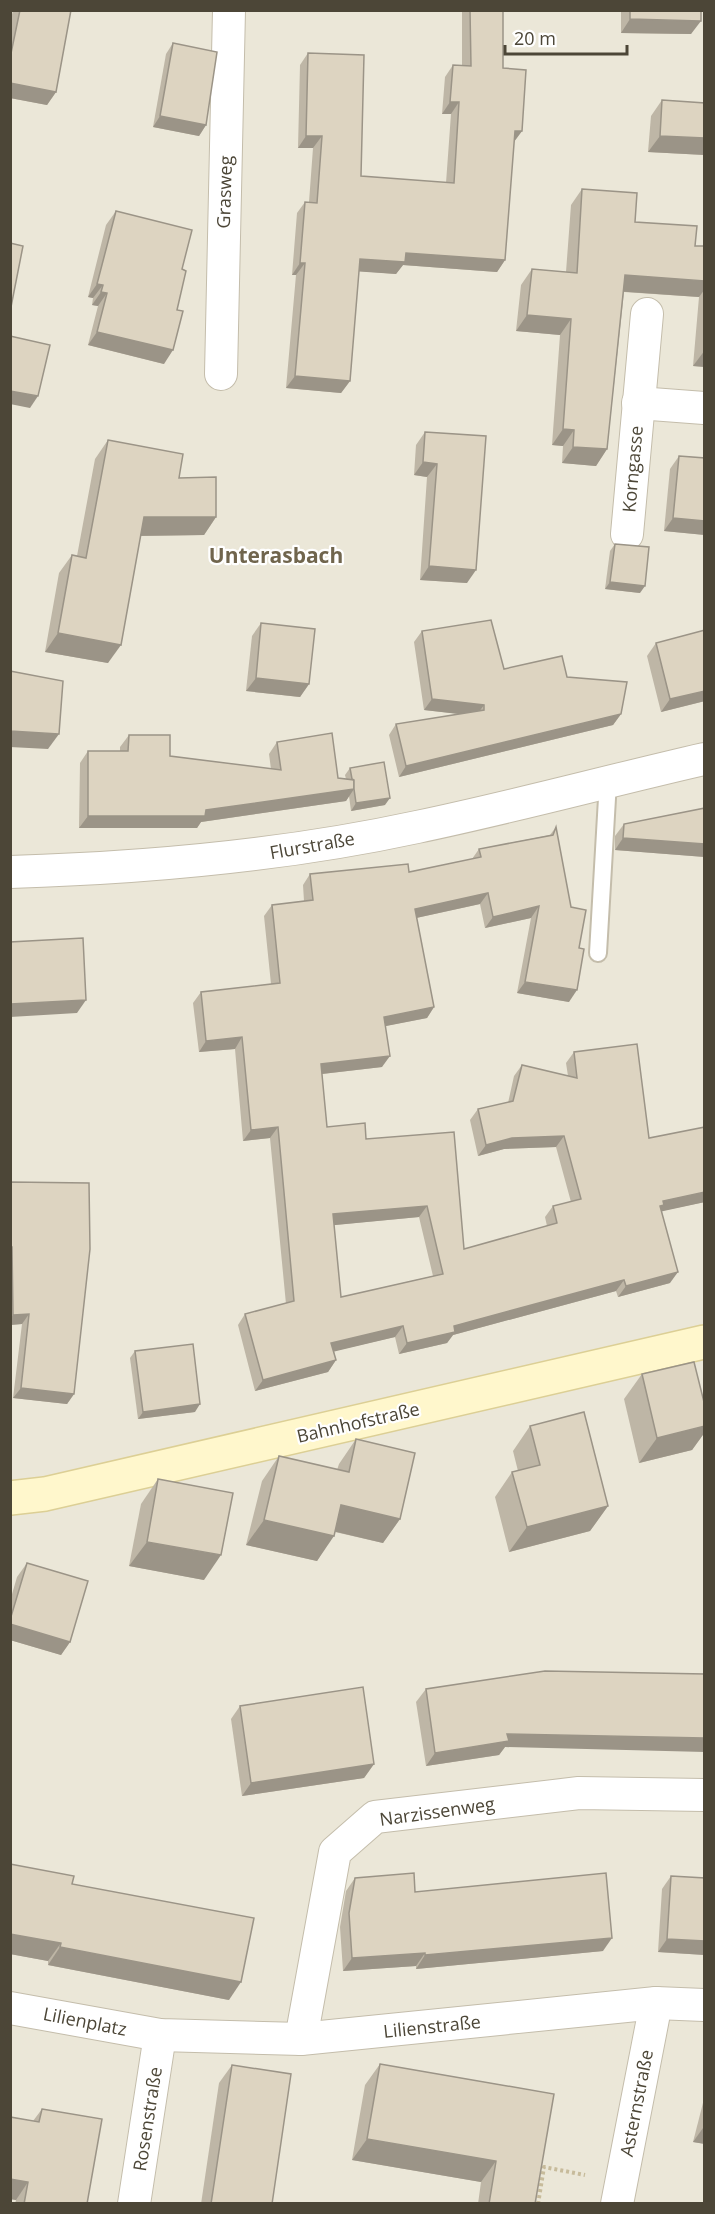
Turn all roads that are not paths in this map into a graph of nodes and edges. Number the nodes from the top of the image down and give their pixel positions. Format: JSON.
{"nodes":[{"id":1,"x":229,"y":10,"type":"edge"},
{"id":2,"x":647,"y":314,"type":"dead end"},
{"id":3,"x":220,"y":374,"type":"dead end"},
{"id":4,"x":638,"y":404,"type":"junction"},
{"id":5,"x":705,"y":408,"type":"edge"},
{"id":6,"x":627,"y":534,"type":"dead end"},
{"id":7,"x":705,"y":759,"type":"edge"},
{"id":8,"x":608,"y":781,"type":"junction"},
{"id":9,"x":10,"y":872,"type":"edge"},
{"id":10,"x":598,"y":953,"type":"dead end"},
{"id":11,"x":705,"y":1342,"type":"edge"},
{"id":12,"x":10,"y":1498,"type":"edge"},
{"id":13,"x":705,"y":1794,"type":"edge"},
{"id":14,"x":656,"y":2003,"type":"junction"},
{"id":15,"x":705,"y":2005,"type":"edge"},
{"id":16,"x":10,"y":2008,"type":"edge"},
{"id":17,"x":160,"y":2035,"type":"junction"},
{"id":18,"x":301,"y":2039,"type":"junction"},
{"id":19,"x":134,"y":2204,"type":"edge"},
{"id":20,"x":617,"y":2204,"type":"edge"}],
"edges":[{"from":1,"to":3,"type":"street","name":"Grasweg"},
{"from":2,"to":4,"type":"street","name":"Korngasse"},
{"from":4,"to":5,"type":"street","name":"Korngasse"},
{"from":4,"to":6,"type":"street","name":"Korngasse"},
{"from":7,"to":8,"type":"street","name":"Flurstraße"},
{"from":8,"to":9,"type":"street","name":"Flurstraße"},
{"from":8,"to":10,"type":"lane"},
{"from":11,"to":12,"type":"street","name":"Bahnhofstraße"},
{"from":13,"to":18,"type":"street","name":"Narzissenweg"},
{"from":14,"to":15,"type":"street","name":"Lilienstraße"},
{"from":14,"to":18,"type":"street","name":"Lilienstraße"},
{"from":14,"to":20,"type":"street","name":"Asternstraße"},
{"from":16,"to":17,"type":"street","name":"Lilienplatz"},
{"from":17,"to":18,"type":"street","name":"Lilienstraße"},
{"from":17,"to":19,"type":"street","name":"Rosenstraße"}]}
